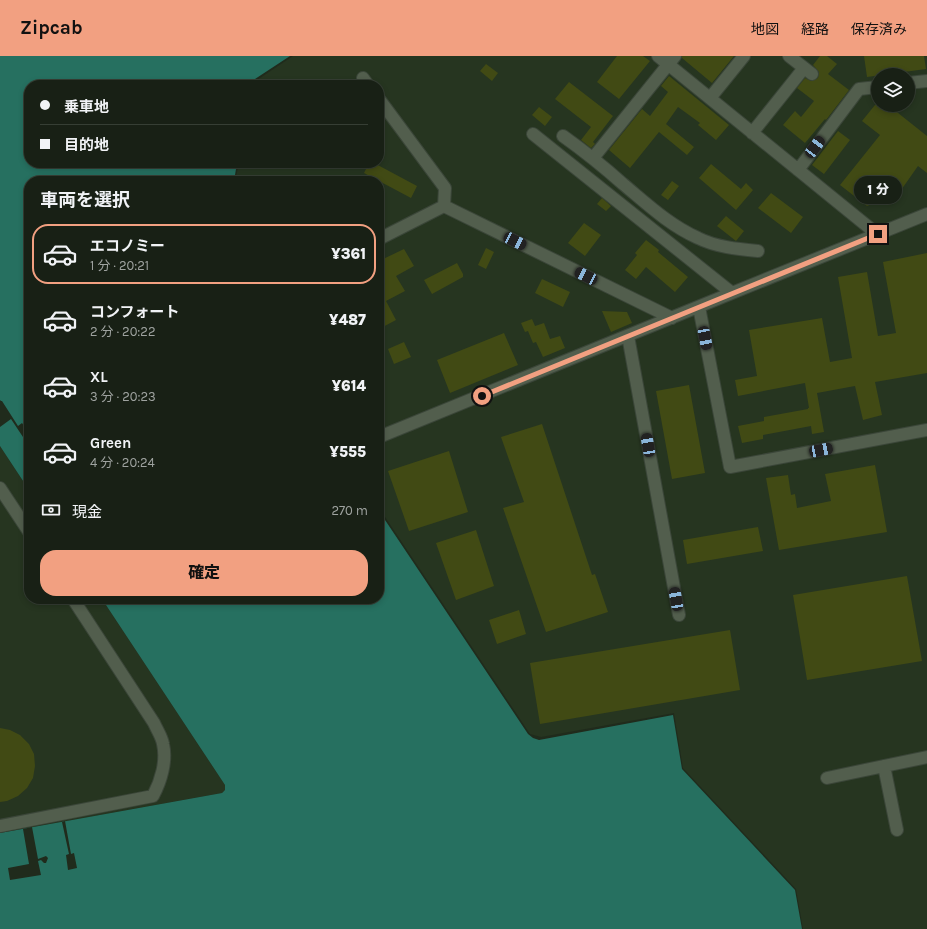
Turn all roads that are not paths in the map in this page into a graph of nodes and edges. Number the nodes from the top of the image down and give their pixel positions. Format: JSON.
{"nodes":[{"id":1,"x":658,"y":56,"type":"edge"},
{"id":2,"x":744,"y":56,"type":"edge"},
{"id":3,"x":789,"y":56,"type":"edge"},
{"id":4,"x":672,"y":60,"type":"edge"},
{"id":5,"x":927,"y":81,"type":"edge"},
{"id":6,"x":915,"y":82,"type":"edge"},
{"id":7,"x":871,"y":88,"type":"edge"},
{"id":8,"x":710,"y":98,"type":"junction"},
{"id":9,"x":384,"y":106,"type":"edge"},
{"id":10,"x":752,"y":133,"type":"junction"},
{"id":11,"x":533,"y":134,"type":"dead end"},
{"id":12,"x":563,"y":136,"type":"dead end"},
{"id":13,"x":593,"y":158,"type":"junction"},
{"id":14,"x":798,"y":170,"type":"junction"},
{"id":15,"x":444,"y":206,"type":"junction"},
{"id":16,"x":927,"y":214,"type":"edge"},
{"id":17,"x":878,"y":234,"type":"junction"},
{"id":18,"x":384,"y":236,"type":"edge"},
{"id":19,"x":758,"y":251,"type":"dead end"},
{"id":20,"x":732,"y":293,"type":"junction"},
{"id":21,"x":699,"y":307,"type":"junction"},
{"id":22,"x":672,"y":318,"type":"junction"},
{"id":23,"x":628,"y":336,"type":"junction"},
{"id":24,"x":927,"y":430,"type":"edge"},
{"id":25,"x":384,"y":435,"type":"edge"},
{"id":26,"x":0,"y":488,"type":"edge"},
{"id":27,"x":24,"y":524,"type":"edge"},
{"id":28,"x":76,"y":604,"type":"edge"},
{"id":29,"x":679,"y":615,"type":"dead end"},
{"id":30,"x":927,"y":757,"type":"edge"},
{"id":31,"x":884,"y":766,"type":"junction"},
{"id":32,"x":827,"y":778,"type":"dead end"},
{"id":33,"x":0,"y":826,"type":"edge"},
{"id":34,"x":897,"y":830,"type":"dead end"}],
"edges":[{"from":1,"to":4,"type":"street"},
{"from":2,"to":8,"type":"street"},
{"from":3,"to":10,"type":"street"},
{"from":4,"to":8,"type":"street"},
{"from":4,"to":13,"type":"street"},
{"from":5,"to":6,"type":"street"},
{"from":7,"to":14,"type":"street"},
{"from":8,"to":10,"type":"street"},
{"from":9,"to":15,"type":"street"},
{"from":10,"to":14,"type":"street"},
{"from":11,"to":20,"type":"street"},
{"from":12,"to":13,"type":"street"},
{"from":13,"to":19,"type":"street"},
{"from":14,"to":17,"type":"street"},
{"from":15,"to":18,"type":"street"},
{"from":15,"to":22,"type":"street"},
{"from":16,"to":17,"type":"street"},
{"from":17,"to":20,"type":"street"},
{"from":20,"to":21,"type":"street"},
{"from":21,"to":22,"type":"street"},
{"from":21,"to":24,"type":"street"},
{"from":22,"to":23,"type":"street"},
{"from":23,"to":25,"type":"street"},
{"from":23,"to":29,"type":"street"},
{"from":26,"to":27,"type":"street"},
{"from":28,"to":33,"type":"street"},
{"from":30,"to":31,"type":"street"},
{"from":31,"to":32,"type":"street"},
{"from":31,"to":34,"type":"street"}]}
